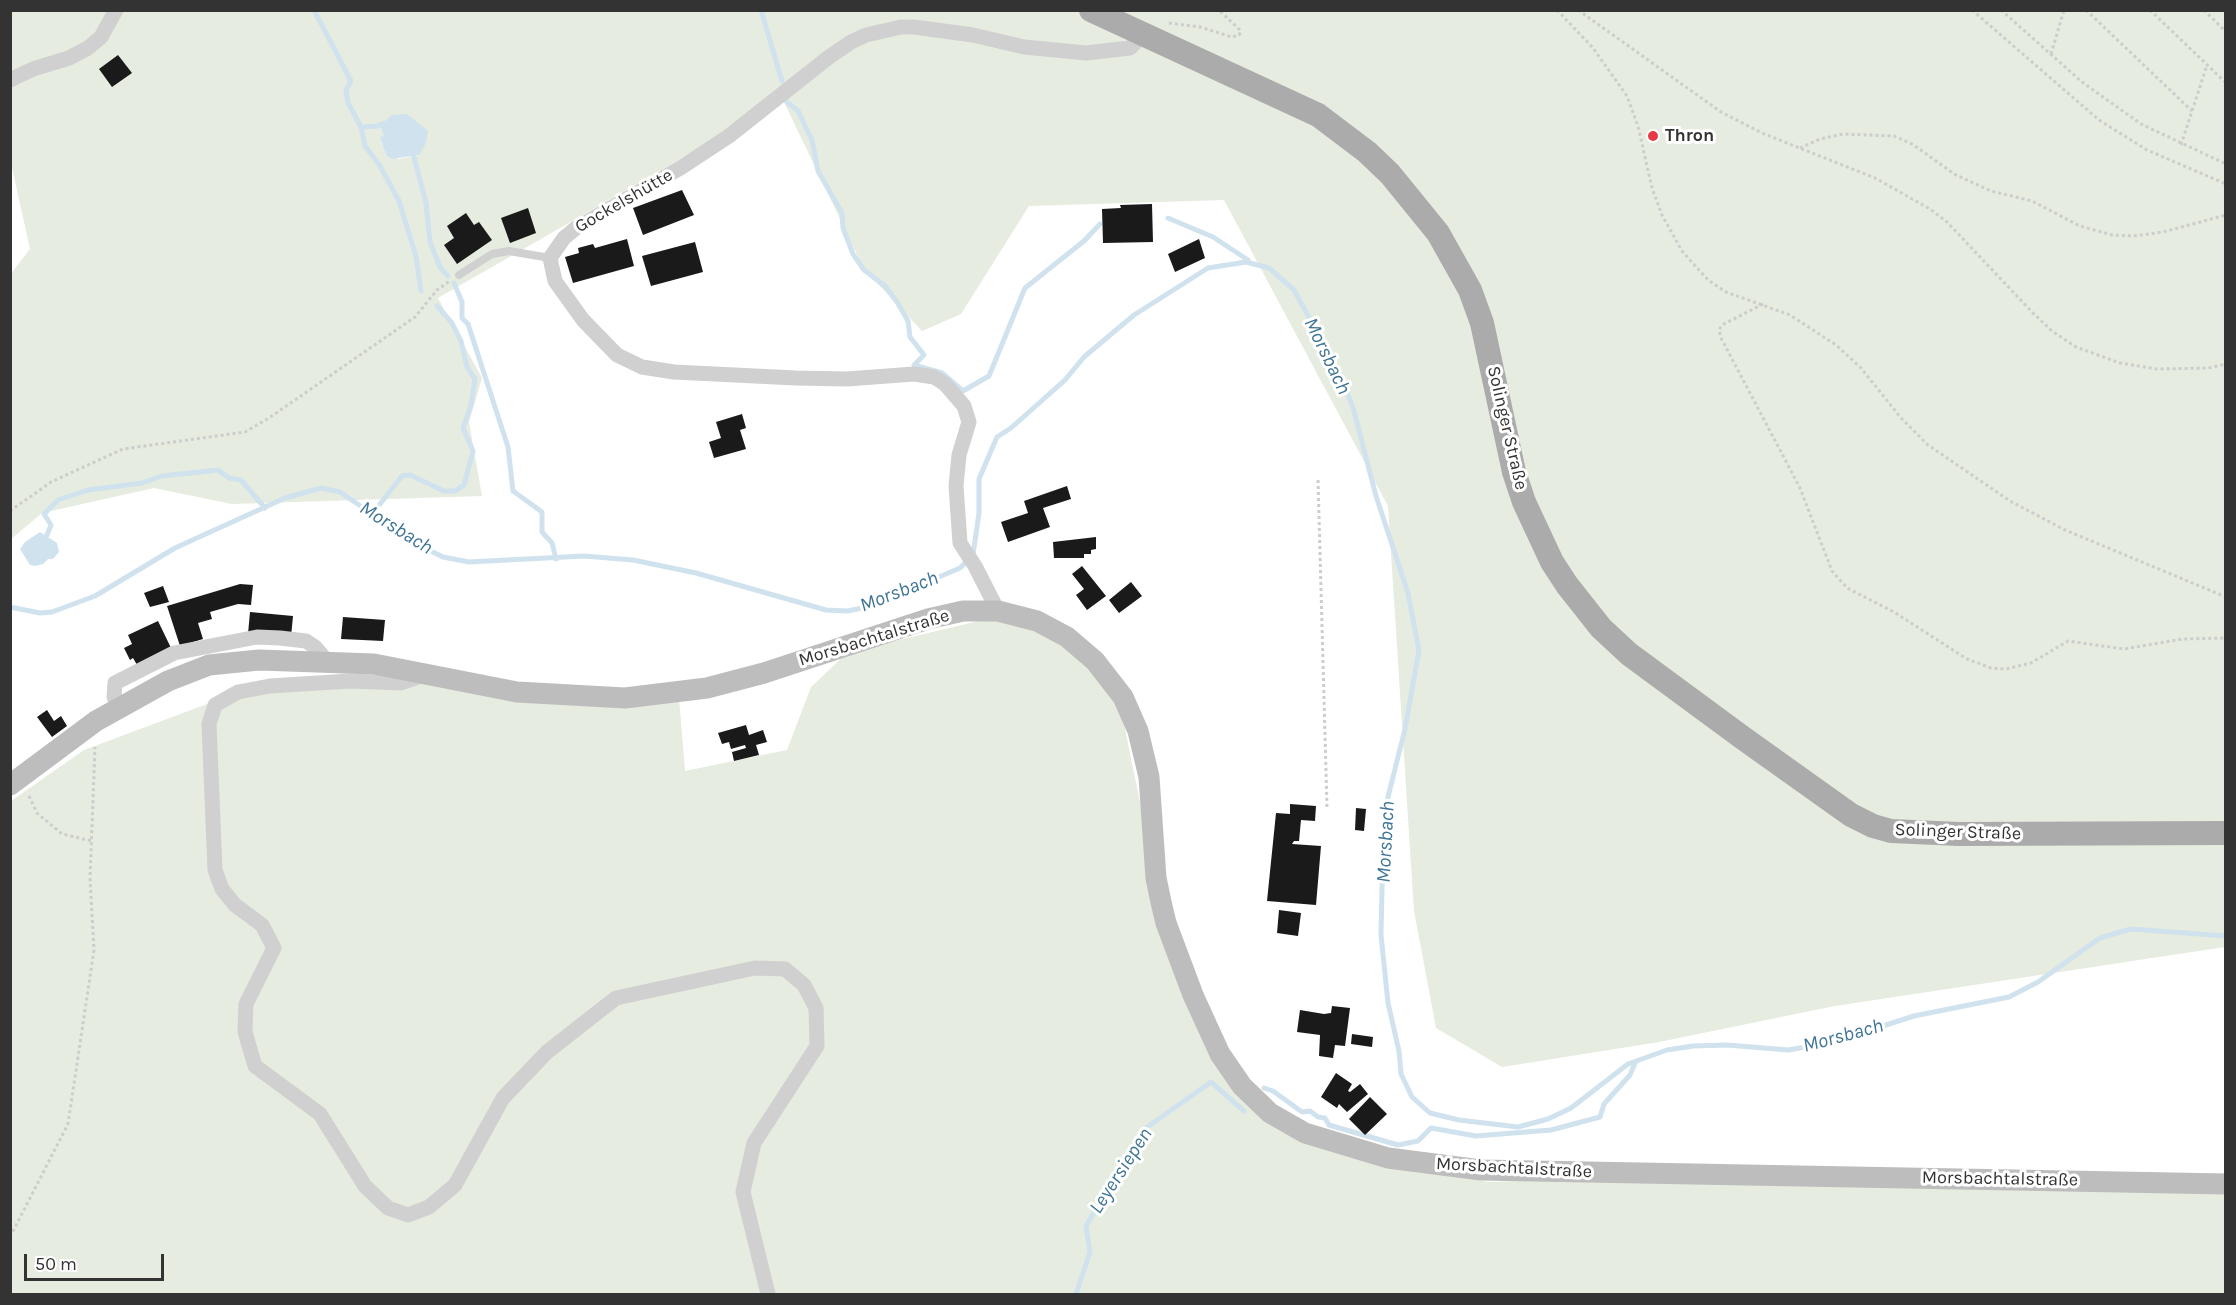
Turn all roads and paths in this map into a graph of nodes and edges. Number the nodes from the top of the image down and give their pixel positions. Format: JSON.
{"nodes":[{"id":1,"x":116,"y":10,"type":"edge"},
{"id":2,"x":1091,"y":10,"type":"edge"},
{"id":3,"x":1219,"y":10,"type":"edge"},
{"id":4,"x":1557,"y":10,"type":"edge"},
{"id":5,"x":1578,"y":10,"type":"edge"},
{"id":6,"x":1972,"y":10,"type":"edge"},
{"id":7,"x":2001,"y":10,"type":"edge"},
{"id":8,"x":2064,"y":10,"type":"edge"},
{"id":9,"x":2086,"y":10,"type":"edge"},
{"id":10,"x":2150,"y":10,"type":"edge"},
{"id":11,"x":2204,"y":10,"type":"edge"},
{"id":12,"x":2226,"y":32,"type":"edge"},
{"id":13,"x":1144,"y":34,"type":"junction"},
{"id":14,"x":2051,"y":54,"type":"junction"},
{"id":15,"x":2207,"y":65,"type":"junction"},
{"id":16,"x":10,"y":80,"type":"edge"},
{"id":17,"x":2226,"y":83,"type":"edge"},
{"id":18,"x":2192,"y":111,"type":"junction"},
{"id":19,"x":2181,"y":145,"type":"junction"},
{"id":20,"x":1800,"y":148,"type":"junction"},
{"id":21,"x":2226,"y":164,"type":"edge"},
{"id":22,"x":2226,"y":184,"type":"edge"},
{"id":23,"x":2226,"y":215,"type":"edge"},
{"id":24,"x":550,"y":258,"type":"junction"},
{"id":25,"x":459,"y":275,"type":"joint"},
{"id":26,"x":1763,"y":304,"type":"junction"},
{"id":27,"x":2226,"y":364,"type":"edge"},
{"id":28,"x":1318,"y":480,"type":"dead end"},
{"id":29,"x":10,"y":511,"type":"edge"},
{"id":30,"x":2226,"y":597,"type":"edge"},
{"id":31,"x":998,"y":611,"type":"junction"},
{"id":32,"x":2226,"y":638,"type":"edge"},
{"id":33,"x":427,"y":674,"type":"junction"},
{"id":34,"x":96,"y":721,"type":"junction"},
{"id":35,"x":10,"y":785,"type":"edge"},
{"id":36,"x":1327,"y":807,"type":"dead end"},
{"id":37,"x":37,"y":813,"type":"dead end"},
{"id":38,"x":2226,"y":833,"type":"edge"},
{"id":39,"x":92,"y":841,"type":"junction"},
{"id":40,"x":2226,"y":1184,"type":"edge"},
{"id":41,"x":10,"y":1237,"type":"edge"},
{"id":42,"x":768,"y":1294,"type":"edge"}],
"edges":[{"from":1,"to":16,"type":"street"},
{"from":2,"to":13,"type":"main road","name":"Solinger Straße"},
{"from":3,"to":13,"type":"path"},
{"from":4,"to":26,"type":"path"},
{"from":5,"to":20,"type":"path"},
{"from":6,"to":22,"type":"path"},
{"from":7,"to":14,"type":"path"},
{"from":8,"to":14,"type":"path"},
{"from":9,"to":18,"type":"path"},
{"from":10,"to":15,"type":"path"},
{"from":11,"to":12,"type":"path"},
{"from":13,"to":24,"type":"street","name":"Gockelshütte"},
{"from":13,"to":38,"type":"main road","name":"Solinger Straße"},
{"from":14,"to":19,"type":"path"},
{"from":15,"to":17,"type":"path"},
{"from":15,"to":18,"type":"path"},
{"from":18,"to":19,"type":"path"},
{"from":19,"to":21,"type":"path"},
{"from":20,"to":23,"type":"path"},
{"from":20,"to":27,"type":"path"},
{"from":24,"to":25,"type":"lane"},
{"from":24,"to":31,"type":"street"},
{"from":25,"to":29,"type":"path"},
{"from":26,"to":30,"type":"path"},
{"from":26,"to":32,"type":"path"},
{"from":28,"to":36,"type":"path"},
{"from":31,"to":33,"type":"main road","name":"Morsbachtalstraße"},
{"from":31,"to":40,"type":"main road","name":"Morsbachtalstraße"},
{"from":33,"to":34,"type":"main road","name":"Morsbachtalstraße"},
{"from":33,"to":42,"type":"street"},
{"from":34,"to":35,"type":"main road","name":"Morsbachtalstraße"},
{"from":34,"to":39,"type":"path"},
{"from":37,"to":39,"type":"path"},
{"from":39,"to":41,"type":"path"}]}
